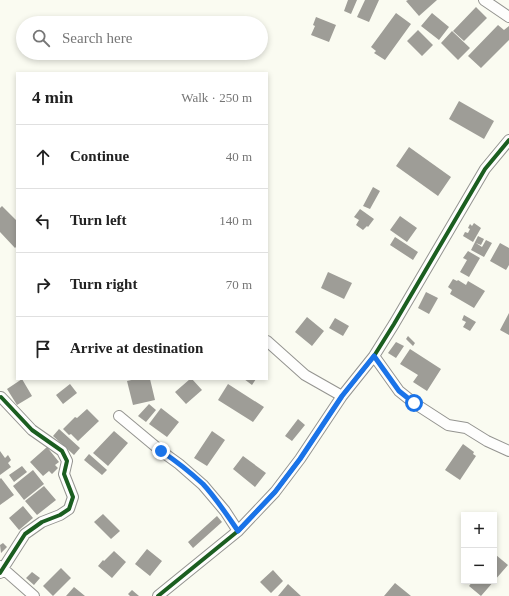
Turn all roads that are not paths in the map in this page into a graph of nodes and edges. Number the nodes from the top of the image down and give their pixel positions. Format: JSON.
{"nodes":[{"id":1,"x":484,"y":0,"type":"edge"},
{"id":2,"x":509,"y":17,"type":"edge"},
{"id":3,"x":509,"y":140,"type":"edge"},
{"id":4,"x":268,"y":342,"type":"edge"},
{"id":5,"x":374,"y":356,"type":"junction"},
{"id":6,"x":342,"y":396,"type":"junction"},
{"id":7,"x":1,"y":397,"type":"dead end"},
{"id":8,"x":119,"y":416,"type":"dead end"},
{"id":9,"x":509,"y":451,"type":"edge"},
{"id":10,"x":238,"y":531,"type":"junction"},
{"id":11,"x":1,"y":570,"type":"edge"},
{"id":12,"x":34,"y":596,"type":"edge"},
{"id":13,"x":158,"y":596,"type":"edge"}],
"edges":[{"from":1,"to":2,"type":"street"},
{"from":3,"to":5,"type":"street"},
{"from":4,"to":6,"type":"street"},
{"from":5,"to":6,"type":"street"},
{"from":5,"to":9,"type":"street"},
{"from":6,"to":10,"type":"street"},
{"from":7,"to":11,"type":"street"},
{"from":8,"to":10,"type":"street"},
{"from":10,"to":13,"type":"street"},
{"from":11,"to":12,"type":"street"}]}
